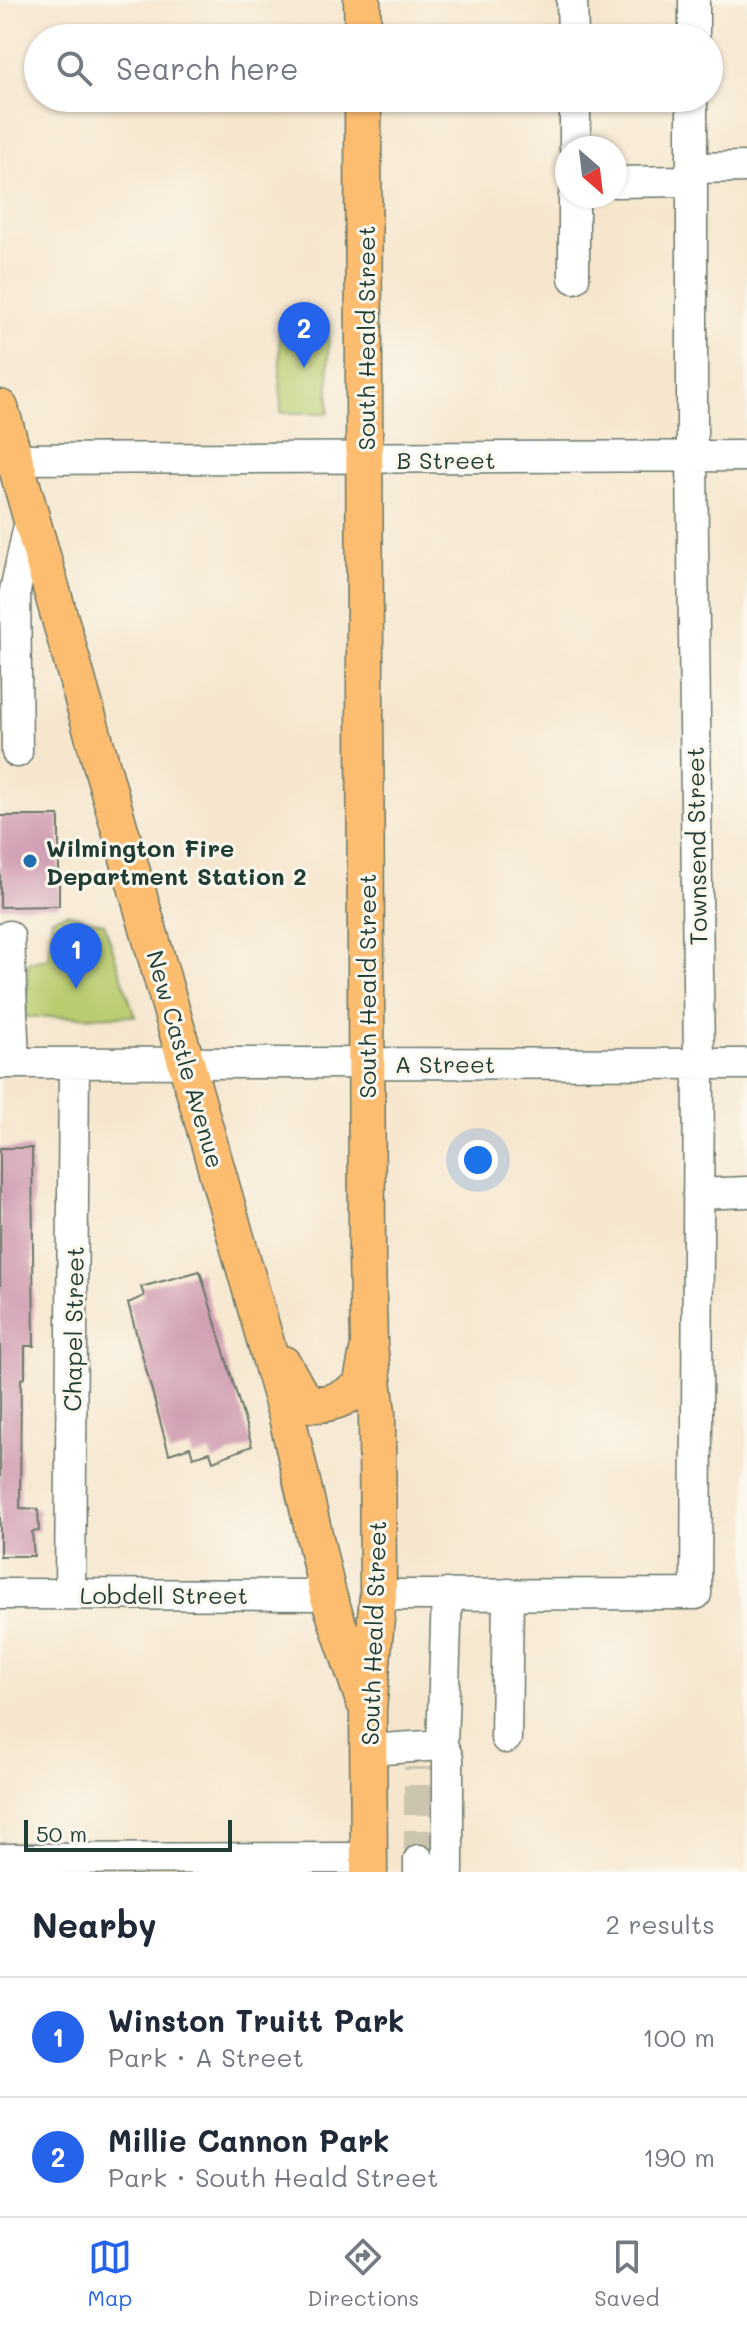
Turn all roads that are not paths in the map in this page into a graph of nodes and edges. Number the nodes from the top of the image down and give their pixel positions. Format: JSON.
{"nodes":[{"id":1,"x":362,"y":0,"type":"edge"},
{"id":2,"x":572,"y":0,"type":"edge"},
{"id":3,"x":694,"y":0,"type":"edge"},
{"id":4,"x":363,"y":24,"type":"edge"},
{"id":5,"x":573,"y":24,"type":"edge"},
{"id":6,"x":694,"y":24,"type":"edge"},
{"id":7,"x":363,"y":112,"type":"edge"},
{"id":8,"x":575,"y":112,"type":"edge"},
{"id":9,"x":692,"y":112,"type":"edge"},
{"id":10,"x":575,"y":136,"type":"edge"},
{"id":11,"x":747,"y":167,"type":"edge"},
{"id":12,"x":691,"y":174,"type":"junction"},
{"id":13,"x":627,"y":181,"type":"edge"},
{"id":14,"x":574,"y":208,"type":"edge"},
{"id":15,"x":574,"y":278,"type":"dead end"},
{"id":16,"x":0,"y":408,"type":"edge"},
{"id":17,"x":747,"y":456,"type":"edge"},
{"id":18,"x":692,"y":457,"type":"junction"},
{"id":19,"x":7,"y":459,"type":"edge"},
{"id":20,"x":366,"y":459,"type":"junction"},
{"id":21,"x":31,"y":516,"type":"junction"},
{"id":22,"x":17,"y":752,"type":"dead end"},
{"id":23,"x":9,"y":936,"type":"dead end"},
{"id":24,"x":185,"y":1062,"type":"junction"},
{"id":25,"x":7,"y":1063,"type":"edge"},
{"id":26,"x":366,"y":1063,"type":"junction"},
{"id":27,"x":74,"y":1064,"type":"junction"},
{"id":28,"x":699,"y":1064,"type":"junction"},
{"id":29,"x":747,"y":1064,"type":"edge"},
{"id":30,"x":747,"y":1192,"type":"edge"},
{"id":31,"x":698,"y":1194,"type":"junction"},
{"id":32,"x":260,"y":1320,"type":"junction"},
{"id":33,"x":369,"y":1345,"type":"junction"},
{"id":34,"x":0,"y":1594,"type":"edge"},
{"id":35,"x":70,"y":1594,"type":"junction"},
{"id":36,"x":447,"y":1594,"type":"junction"},
{"id":37,"x":508,"y":1594,"type":"junction"},
{"id":38,"x":328,"y":1595,"type":"junction"},
{"id":39,"x":378,"y":1595,"type":"junction"},
{"id":40,"x":368,"y":1710,"type":"junction"},
{"id":41,"x":506,"y":1738,"type":"dead end"},
{"id":42,"x":368,"y":1750,"type":"junction"},
{"id":43,"x":427,"y":1753,"type":"junction"},
{"id":44,"x":0,"y":1859,"type":"edge"},
{"id":45,"x":369,"y":1865,"type":"edge"},
{"id":46,"x":448,"y":1872,"type":"edge"}],
"edges":[{"from":1,"to":4,"type":"main road"},
{"from":2,"to":5,"type":"street"},
{"from":3,"to":6,"type":"street"},
{"from":7,"to":20,"type":"main road","name":"South Heald Street"},
{"from":8,"to":10,"type":"street"},
{"from":9,"to":12,"type":"street","name":"Townsend Street"},
{"from":11,"to":12,"type":"street"},
{"from":12,"to":13,"type":"street"},
{"from":12,"to":18,"type":"street","name":"Townsend Street"},
{"from":14,"to":15,"type":"street"},
{"from":16,"to":19,"type":"main road","name":"New Castle Avenue"},
{"from":17,"to":18,"type":"street","name":"B Street"},
{"from":18,"to":20,"type":"street","name":"B Street"},
{"from":18,"to":28,"type":"street","name":"Townsend Street"},
{"from":19,"to":20,"type":"street","name":"B Street"},
{"from":19,"to":21,"type":"main road","name":"New Castle Avenue"},
{"from":20,"to":26,"type":"main road","name":"South Heald Street"},
{"from":21,"to":22,"type":"street"},
{"from":21,"to":24,"type":"main road","name":"New Castle Avenue"},
{"from":23,"to":25,"type":"street"},
{"from":24,"to":26,"type":"street","name":"A Street"},
{"from":24,"to":27,"type":"street","name":"A Street"},
{"from":24,"to":32,"type":"main road","name":"New Castle Avenue"},
{"from":25,"to":27,"type":"street","name":"A Street"},
{"from":26,"to":28,"type":"street","name":"A Street"},
{"from":26,"to":33,"type":"main road","name":"South Heald Street"},
{"from":27,"to":35,"type":"street","name":"Chapel Street"},
{"from":28,"to":29,"type":"street","name":"A Street"},
{"from":28,"to":31,"type":"street","name":"Townsend Street"},
{"from":30,"to":31,"type":"street"},
{"from":31,"to":37,"type":"street","name":"Townsend Street"},
{"from":32,"to":33,"type":"main road"},
{"from":32,"to":38,"type":"main road","name":"New Castle Avenue"},
{"from":33,"to":39,"type":"main road","name":"South Heald Street"},
{"from":34,"to":35,"type":"street","name":"Lobdell Street"},
{"from":35,"to":38,"type":"street","name":"Lobdell Street"},
{"from":36,"to":37,"type":"street"},
{"from":36,"to":39,"type":"street"},
{"from":36,"to":43,"type":"street"},
{"from":37,"to":41,"type":"street"},
{"from":38,"to":40,"type":"main road","name":"New Castle Avenue"},
{"from":39,"to":40,"type":"main road","name":"South Heald Street"},
{"from":40,"to":42,"type":"main road","name":"South Heald Street"},
{"from":42,"to":43,"type":"street"},
{"from":42,"to":45,"type":"main road","name":"South Heald Street"},
{"from":43,"to":46,"type":"street"},
{"from":44,"to":45,"type":"street"}]}
